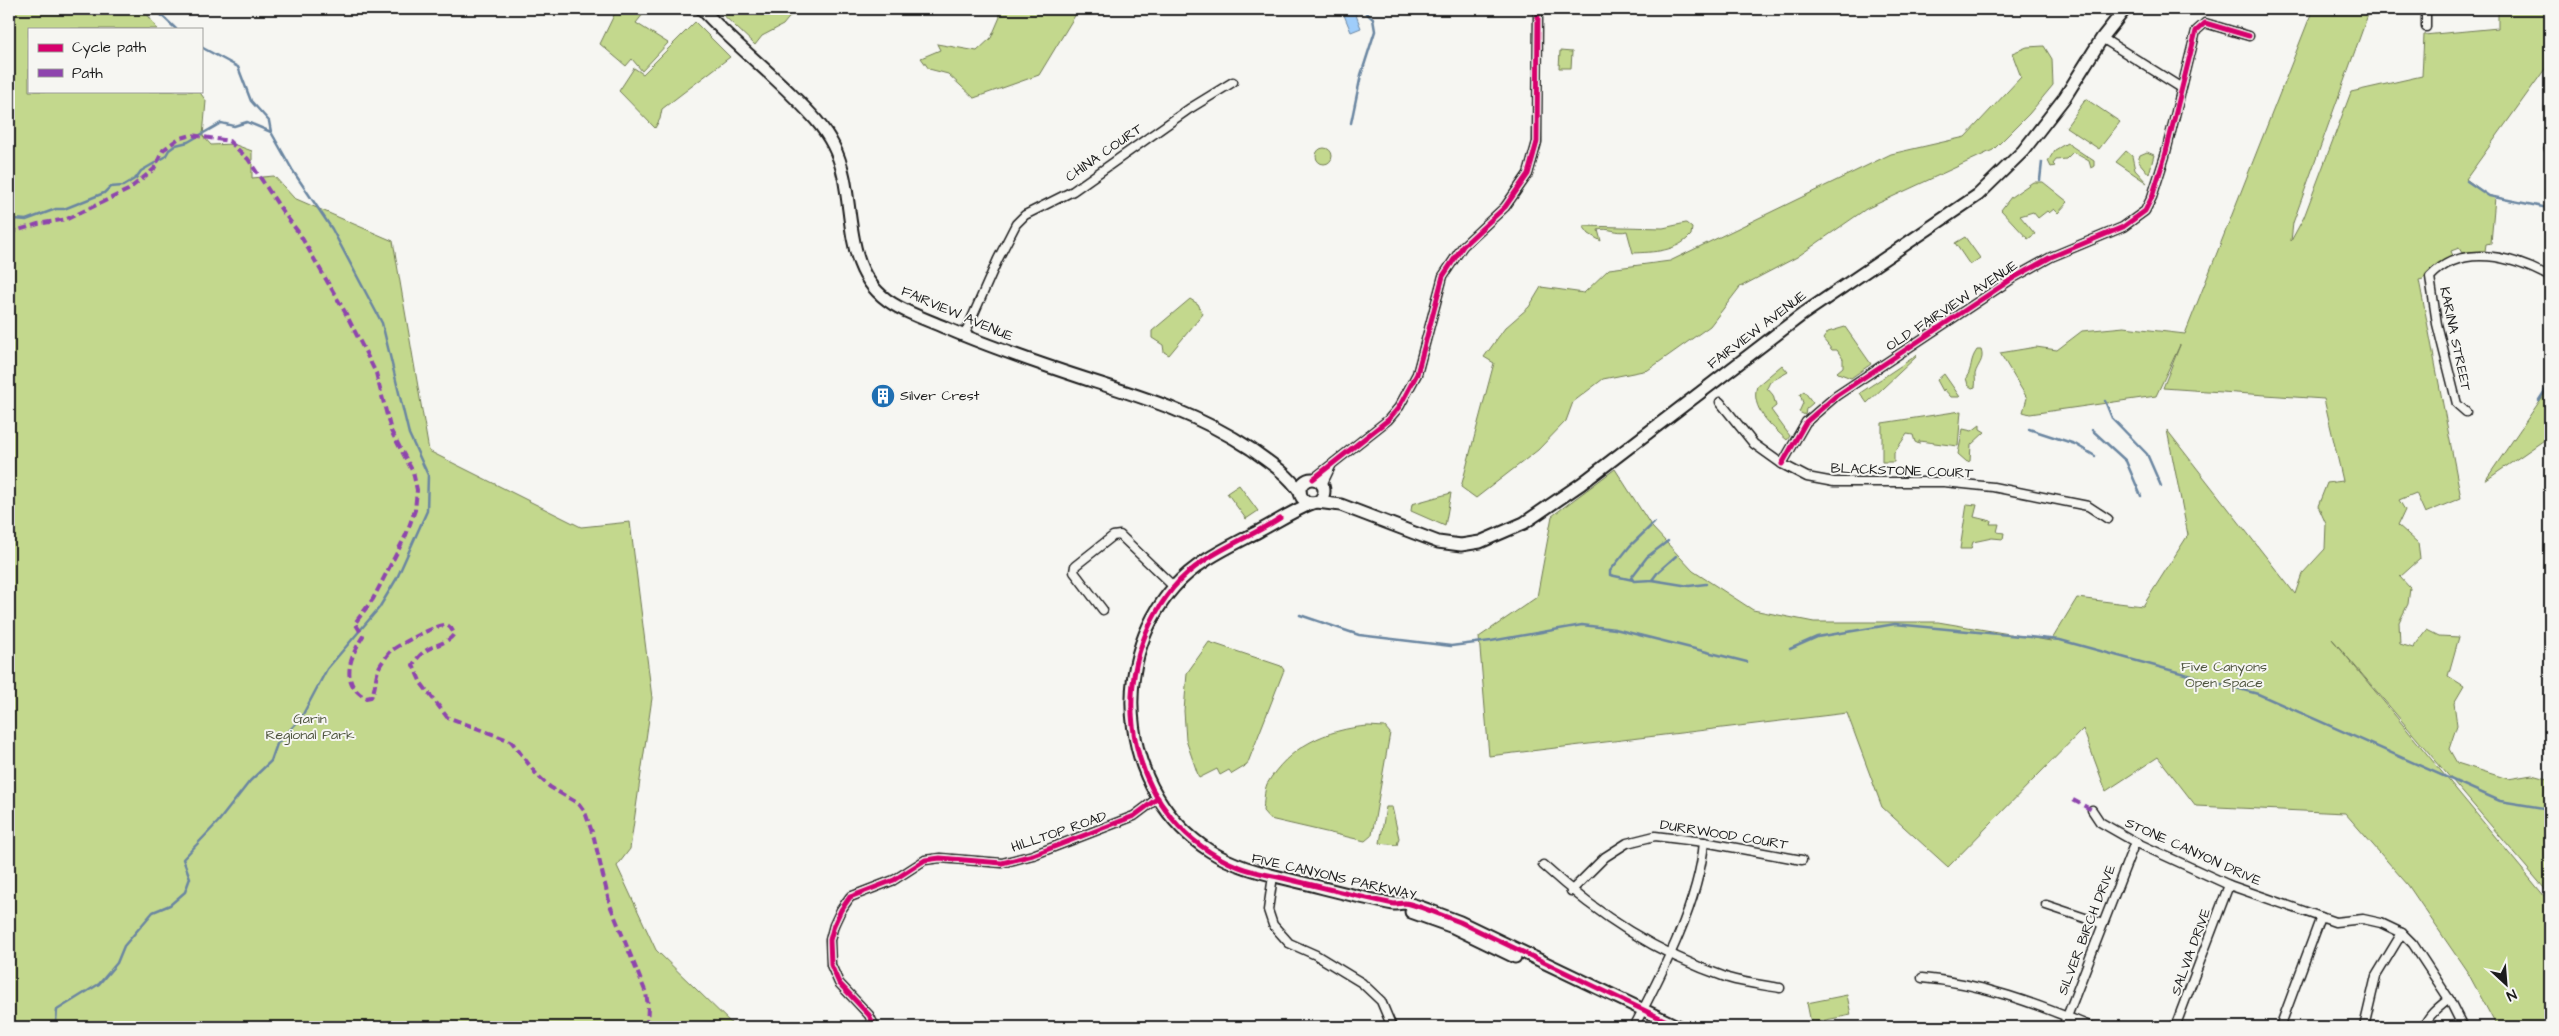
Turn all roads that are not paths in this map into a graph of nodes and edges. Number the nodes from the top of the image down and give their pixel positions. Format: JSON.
{"nodes":[{"id":1,"x":702,"y":9,"type":"edge"},
{"id":2,"x":1538,"y":9,"type":"edge"},
{"id":3,"x":2124,"y":9,"type":"edge"},
{"id":4,"x":2426,"y":9,"type":"edge"},
{"id":5,"x":2426,"y":27,"type":"dead end"},
{"id":6,"x":2249,"y":36,"type":"dead end"},
{"id":7,"x":2102,"y":38,"type":"junction"},
{"id":8,"x":1234,"y":82,"type":"dead end"},
{"id":9,"x":2180,"y":87,"type":"junction"},
{"id":10,"x":2550,"y":277,"type":"edge"},
{"id":11,"x":964,"y":336,"type":"junction"},
{"id":12,"x":1720,"y":402,"type":"dead end"},
{"id":13,"x":2466,"y":412,"type":"dead end"},
{"id":14,"x":1782,"y":464,"type":"junction"},
{"id":15,"x":1287,"y":474,"type":"junction"},
{"id":16,"x":1316,"y":484,"type":"junction"},
{"id":17,"x":1300,"y":494,"type":"junction"},
{"id":18,"x":1314,"y":502,"type":"junction"},
{"id":19,"x":1341,"y":505,"type":"junction"},
{"id":20,"x":1280,"y":518,"type":"junction"},
{"id":21,"x":2108,"y":518,"type":"dead end"},
{"id":22,"x":1174,"y":587,"type":"junction"},
{"id":23,"x":1102,"y":610,"type":"dead end"},
{"id":24,"x":1158,"y":798,"type":"junction"},
{"id":25,"x":2092,"y":810,"type":"dead end"},
{"id":26,"x":1704,"y":842,"type":"junction"},
{"id":27,"x":2135,"y":842,"type":"junction"},
{"id":28,"x":1802,"y":860,"type":"dead end"},
{"id":29,"x":1543,"y":865,"type":"dead end"},
{"id":30,"x":1273,"y":876,"type":"junction"},
{"id":31,"x":2229,"y":885,"type":"junction"},
{"id":32,"x":1571,"y":891,"type":"junction"},
{"id":33,"x":2046,"y":905,"type":"dead end"},
{"id":34,"x":2321,"y":917,"type":"junction"},
{"id":35,"x":2103,"y":924,"type":"junction"},
{"id":36,"x":2402,"y":933,"type":"junction"},
{"id":37,"x":1670,"y":955,"type":"junction"},
{"id":38,"x":1922,"y":978,"type":"dead end"},
{"id":39,"x":1780,"y":988,"type":"dead end"},
{"id":40,"x":2449,"y":1000,"type":"junction"},
{"id":41,"x":2067,"y":1018,"type":"junction"},
{"id":42,"x":1638,"y":1019,"type":"edge"},
{"id":43,"x":875,"y":1027,"type":"edge"},
{"id":44,"x":1392,"y":1027,"type":"edge"},
{"id":45,"x":1661,"y":1027,"type":"edge"},
{"id":46,"x":1679,"y":1027,"type":"edge"},
{"id":47,"x":2063,"y":1027,"type":"edge"},
{"id":48,"x":2092,"y":1027,"type":"edge"},
{"id":49,"x":2175,"y":1027,"type":"edge"},
{"id":50,"x":2280,"y":1027,"type":"edge"},
{"id":51,"x":2364,"y":1027,"type":"edge"},
{"id":52,"x":2424,"y":1027,"type":"edge"},
{"id":53,"x":2463,"y":1027,"type":"edge"}],
"edges":[{"from":1,"to":11,"type":"main road","name":"FAIRVIEW AVENUE"},
{"from":2,"to":16,"type":"street"},
{"from":3,"to":7,"type":"main road","name":"FAIRVIEW AVENUE"},
{"from":4,"to":5,"type":"street"},
{"from":6,"to":9,"type":"street","name":"OLD FAIRVIEW AVENUE"},
{"from":7,"to":9,"type":"street"},
{"from":7,"to":19,"type":"main road","name":"FAIRVIEW AVENUE"},
{"from":8,"to":11,"type":"street","name":"CHINA COURT"},
{"from":9,"to":14,"type":"street","name":"OLD FAIRVIEW AVENUE"},
{"from":10,"to":13,"type":"street","name":"KARINA STREET"},
{"from":11,"to":15,"type":"main road","name":"FAIRVIEW AVENUE"},
{"from":12,"to":14,"type":"street","name":"BLACKSTONE COURT"},
{"from":14,"to":21,"type":"street","name":"BLACKSTONE COURT"},
{"from":15,"to":16,"type":"main road","name":"FAIRVIEW AVENUE"},
{"from":15,"to":17,"type":"main road","name":"FAIRVIEW AVENUE"},
{"from":16,"to":17,"type":"main road"},
{"from":16,"to":18,"type":"main road"},
{"from":16,"to":19,"type":"main road","name":"FAIRVIEW AVENUE"},
{"from":17,"to":18,"type":"main road","name":"FAIRVIEW AVENUE"},
{"from":17,"to":20,"type":"main road","name":"FIVE CANYONS PARKWAY"},
{"from":18,"to":19,"type":"main road","name":"FAIRVIEW AVENUE"},
{"from":18,"to":20,"type":"main road","name":"FIVE CANYONS PARKWAY"},
{"from":20,"to":22,"type":"main road","name":"FIVE CANYONS PARKWAY"},
{"from":22,"to":23,"type":"street"},
{"from":22,"to":24,"type":"main road","name":"FIVE CANYONS PARKWAY"},
{"from":24,"to":30,"type":"main road","name":"FIVE CANYONS PARKWAY"},
{"from":24,"to":43,"type":"street","name":"HILLTOP ROAD"},
{"from":25,"to":27,"type":"street","name":"STONE CANYON DRIVE"},
{"from":26,"to":28,"type":"street","name":"DURRWOOD COURT"},
{"from":26,"to":32,"type":"street","name":"DURRWOOD COURT"},
{"from":26,"to":37,"type":"street"},
{"from":27,"to":31,"type":"street","name":"STONE CANYON DRIVE"},
{"from":27,"to":35,"type":"street","name":"SILVER BIRCH DRIVE"},
{"from":29,"to":32,"type":"street"},
{"from":30,"to":42,"type":"main road","name":"FIVE CANYONS PARKWAY"},
{"from":30,"to":44,"type":"street"},
{"from":31,"to":34,"type":"street","name":"STONE CANYON DRIVE"},
{"from":31,"to":49,"type":"street","name":"SALVIA DRIVE"},
{"from":32,"to":37,"type":"street"},
{"from":33,"to":35,"type":"street"},
{"from":34,"to":36,"type":"street","name":"STONE CANYON DRIVE"},
{"from":34,"to":50,"type":"street"},
{"from":35,"to":41,"type":"street","name":"SILVER BIRCH DRIVE"},
{"from":36,"to":40,"type":"street"},
{"from":36,"to":51,"type":"street"},
{"from":37,"to":39,"type":"street"},
{"from":37,"to":42,"type":"street"},
{"from":38,"to":41,"type":"street"},
{"from":40,"to":52,"type":"street"},
{"from":40,"to":53,"type":"street"},
{"from":41,"to":47,"type":"street","name":"SILVER BIRCH DRIVE"},
{"from":41,"to":48,"type":"street"},
{"from":42,"to":45,"type":"main road","name":"FIVE CANYONS PARKWAY"},
{"from":42,"to":46,"type":"main road","name":"FIVE CANYONS PARKWAY"}]}
